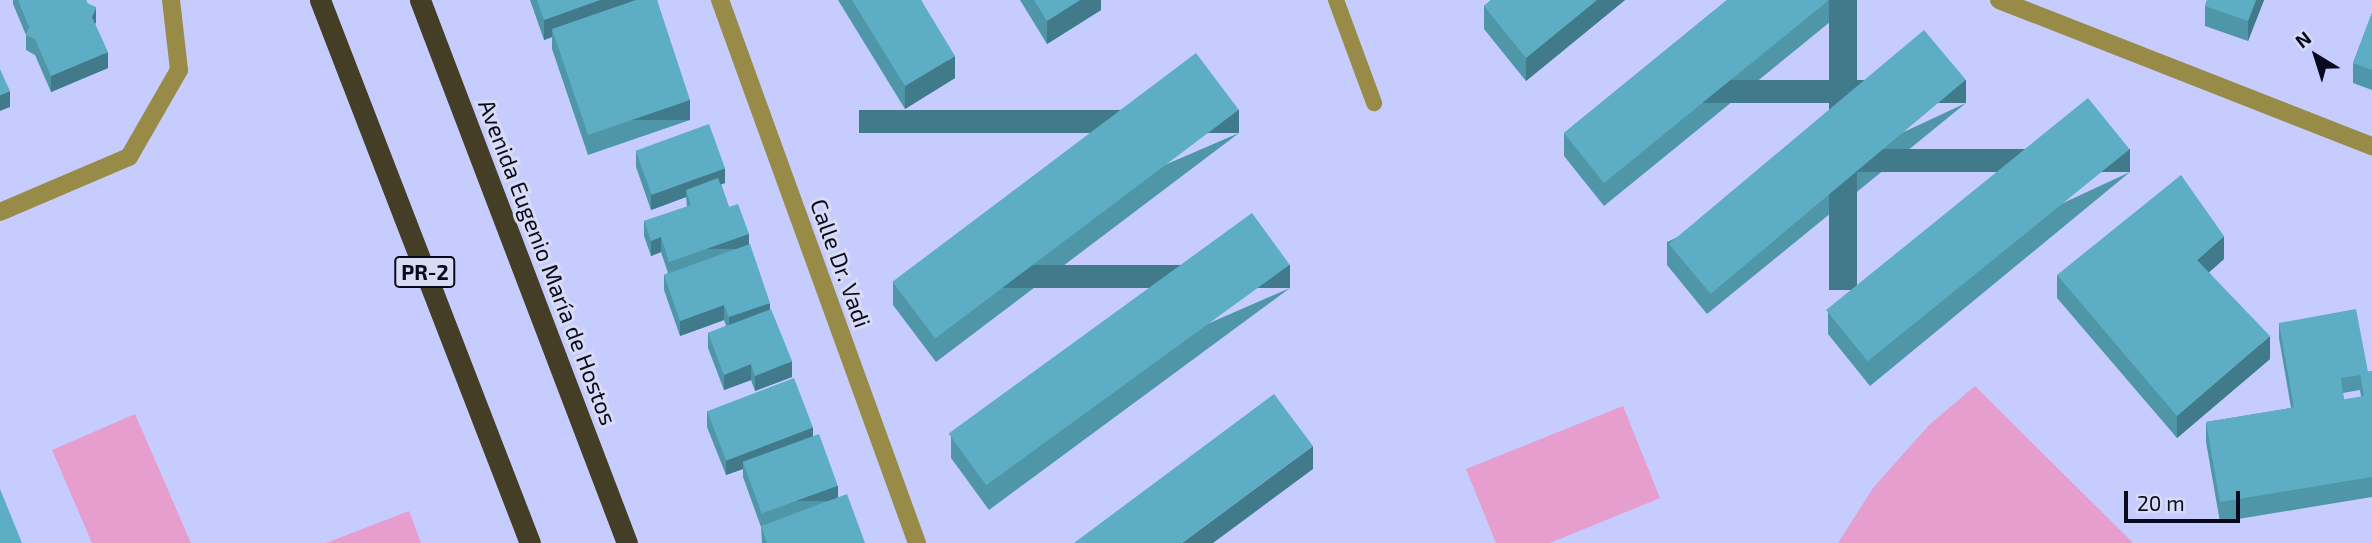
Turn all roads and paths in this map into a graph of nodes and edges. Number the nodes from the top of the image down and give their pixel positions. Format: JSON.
{"nodes":[{"id":1,"x":171,"y":0,"type":"edge"},
{"id":2,"x":320,"y":0,"type":"edge"},
{"id":3,"x":420,"y":0,"type":"edge"},
{"id":4,"x":720,"y":0,"type":"edge"},
{"id":5,"x":1336,"y":0,"type":"edge"},
{"id":6,"x":1998,"y":0,"type":"edge"},
{"id":7,"x":1374,"y":103,"type":"dead end"},
{"id":8,"x":2372,"y":146,"type":"edge"},
{"id":9,"x":0,"y":212,"type":"edge"},
{"id":10,"x":530,"y":543,"type":"edge"},
{"id":11,"x":627,"y":543,"type":"edge"},
{"id":12,"x":917,"y":543,"type":"edge"}],
"edges":[{"from":1,"to":9,"type":"street"},
{"from":2,"to":10,"type":"highway","number":"PR-2"},
{"from":3,"to":11,"type":"highway","name":"Avenida Eugenio María de Hostos"},
{"from":4,"to":12,"type":"street","name":"Calle Dr. Vadi"},
{"from":5,"to":7,"type":"lane"},
{"from":6,"to":8,"type":"street"}]}
